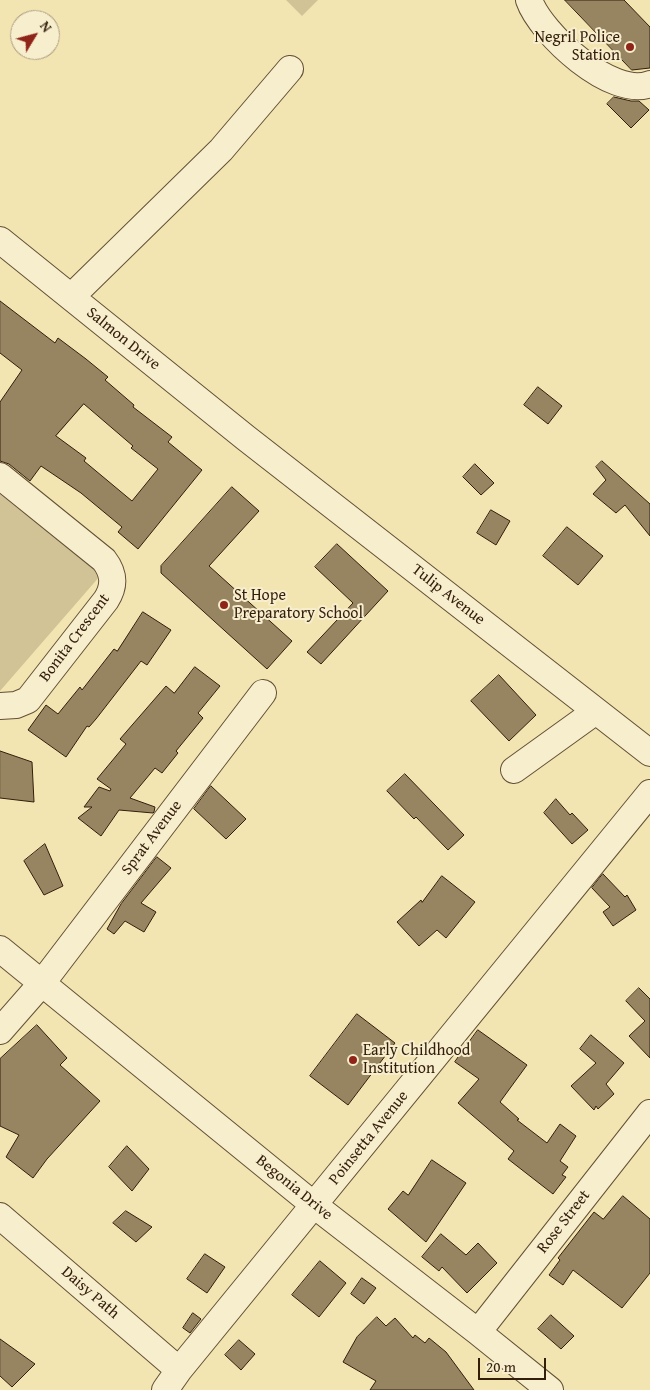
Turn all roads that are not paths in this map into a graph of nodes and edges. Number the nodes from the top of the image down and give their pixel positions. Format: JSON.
{"nodes":[{"id":1,"x":529,"y":0,"type":"edge"},
{"id":2,"x":290,"y":69,"type":"dead end"},
{"id":3,"x":650,"y":84,"type":"edge"},
{"id":4,"x":0,"y":240,"type":"edge"},
{"id":5,"x":71,"y":297,"type":"junction"},
{"id":6,"x":246,"y":438,"type":"joint"},
{"id":7,"x":0,"y":476,"type":"edge"},
{"id":8,"x":263,"y":693,"type":"dead end"},
{"id":9,"x":0,"y":706,"type":"edge"},
{"id":10,"x":596,"y":711,"type":"junction"},
{"id":11,"x":650,"y":753,"type":"edge"},
{"id":12,"x":514,"y":770,"type":"dead end"},
{"id":13,"x":650,"y":793,"type":"edge"},
{"id":14,"x":0,"y":949,"type":"edge"},
{"id":15,"x":42,"y":983,"type":"junction"},
{"id":16,"x":0,"y":1031,"type":"edge"},
{"id":17,"x":650,"y":1113,"type":"edge"},
{"id":18,"x":314,"y":1205,"type":"junction"},
{"id":19,"x":1,"y":1220,"type":"edge"},
{"id":20,"x":478,"y":1332,"type":"junction"},
{"id":21,"x":172,"y":1380,"type":"edge"},
{"id":22,"x":550,"y":1390,"type":"edge"}],
"edges":[{"from":1,"to":3,"type":"street"},
{"from":2,"to":5,"type":"street"},
{"from":4,"to":5,"type":"street","name":"Salmon Drive"},
{"from":5,"to":6,"type":"street","name":"Salmon Drive"},
{"from":6,"to":10,"type":"street","name":"Tulip Avenue"},
{"from":7,"to":9,"type":"street","name":"Bonita Crescent"},
{"from":8,"to":15,"type":"street","name":"Sprat Avenue"},
{"from":10,"to":11,"type":"street","name":"Tulip Avenue"},
{"from":10,"to":12,"type":"street"},
{"from":13,"to":18,"type":"street","name":"Poinsetta Avenue"},
{"from":14,"to":15,"type":"street","name":"Begonia Drive"},
{"from":15,"to":16,"type":"street","name":"Sprat Avenue"},
{"from":15,"to":18,"type":"street","name":"Begonia Drive"},
{"from":17,"to":20,"type":"street","name":"Rose Street"},
{"from":18,"to":20,"type":"street","name":"Begonia Drive"},
{"from":18,"to":21,"type":"street","name":"Poinsetta Avenue"},
{"from":19,"to":21,"type":"street","name":"Daisy Path"},
{"from":20,"to":22,"type":"street","name":"Begonia Drive"}]}
